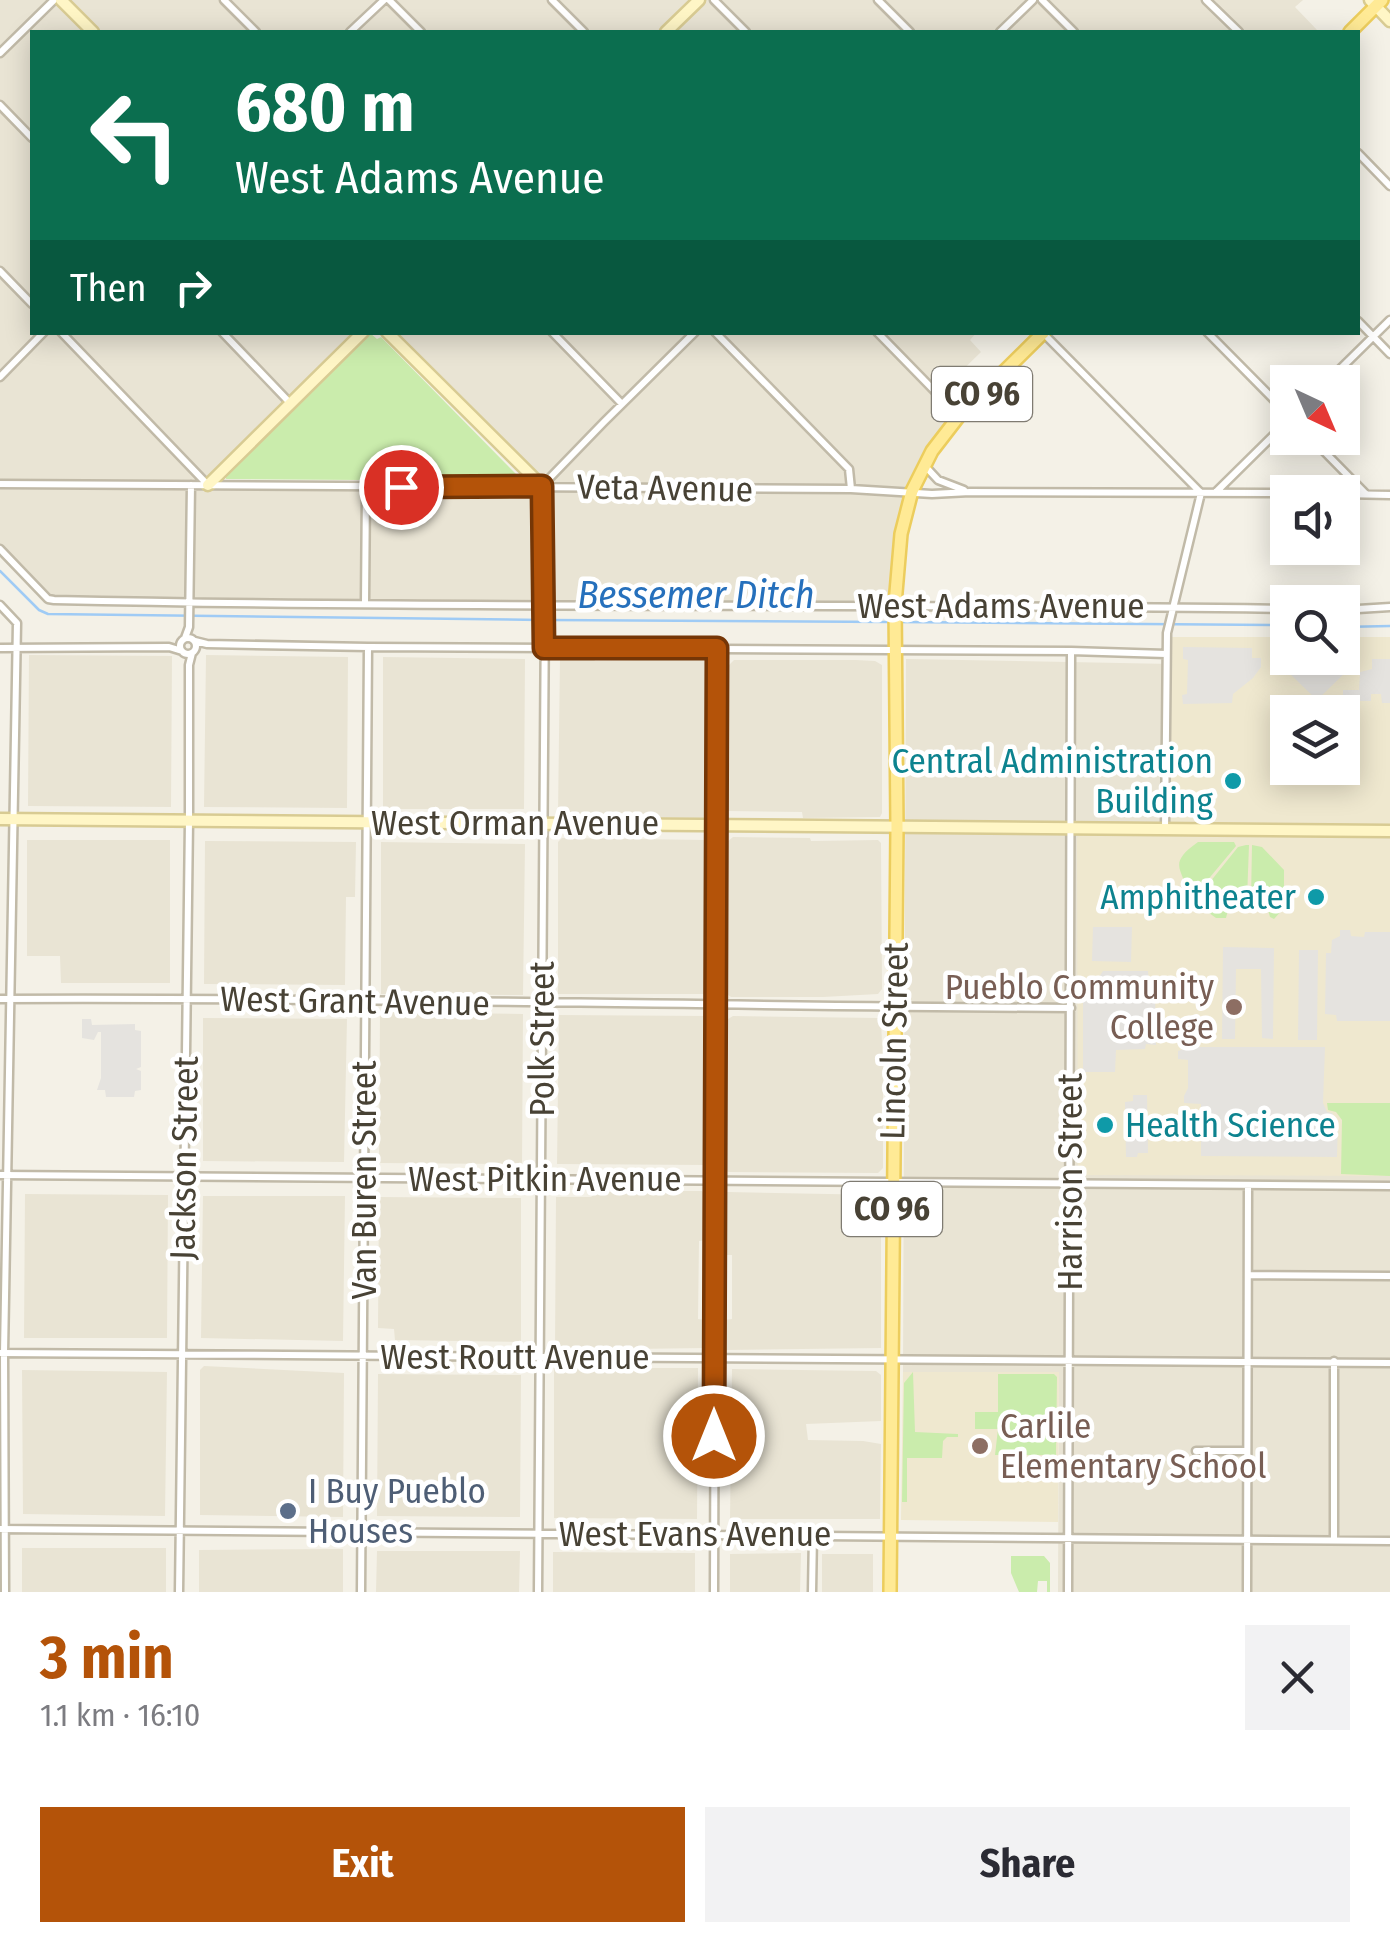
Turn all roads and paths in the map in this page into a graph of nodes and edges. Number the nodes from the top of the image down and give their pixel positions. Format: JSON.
{"nodes":[{"id":1,"x":58,"y":0,"type":"edge"},
{"id":2,"x":224,"y":0,"type":"edge"},
{"id":3,"x":386,"y":0,"type":"edge"},
{"id":4,"x":552,"y":0,"type":"edge"},
{"id":5,"x":699,"y":0,"type":"edge"},
{"id":6,"x":714,"y":0,"type":"edge"},
{"id":7,"x":878,"y":0,"type":"edge"},
{"id":8,"x":1033,"y":0,"type":"edge"},
{"id":9,"x":1042,"y":0,"type":"edge"},
{"id":10,"x":1206,"y":0,"type":"edge"},
{"id":11,"x":1376,"y":2,"type":"edge"},
{"id":12,"x":1390,"y":21,"type":"edge"},
{"id":13,"x":91,"y":30,"type":"edge"},
{"id":14,"x":254,"y":30,"type":"edge"},
{"id":15,"x":352,"y":30,"type":"edge"},
{"id":16,"x":419,"y":30,"type":"edge"},
{"id":17,"x":582,"y":30,"type":"edge"},
{"id":18,"x":668,"y":30,"type":"edge"},
{"id":19,"x":744,"y":30,"type":"edge"},
{"id":20,"x":908,"y":30,"type":"edge"},
{"id":21,"x":1002,"y":30,"type":"edge"},
{"id":22,"x":1072,"y":30,"type":"edge"},
{"id":23,"x":1237,"y":30,"type":"edge"},
{"id":24,"x":1352,"y":30,"type":"edge"},
{"id":25,"x":0,"y":53,"type":"edge"},
{"id":26,"x":0,"y":105,"type":"edge"},
{"id":27,"x":30,"y":136,"type":"edge"},
{"id":28,"x":1360,"y":155,"type":"edge"},
{"id":29,"x":1390,"y":186,"type":"edge"},
{"id":30,"x":0,"y":271,"type":"edge"},
{"id":31,"x":30,"y":302,"type":"edge"},
{"id":32,"x":1390,"y":320,"type":"edge"},
{"id":33,"x":1360,"y":323,"type":"edge"},
{"id":34,"x":41,"y":335,"type":"edge"},
{"id":35,"x":63,"y":335,"type":"edge"},
{"id":36,"x":225,"y":335,"type":"edge"},
{"id":37,"x":360,"y":335,"type":"edge"},
{"id":38,"x":390,"y":335,"type":"edge"},
{"id":39,"x":555,"y":335,"type":"edge"},
{"id":40,"x":692,"y":335,"type":"edge"},
{"id":41,"x":718,"y":335,"type":"edge"},
{"id":42,"x":880,"y":335,"type":"edge"},
{"id":43,"x":1041,"y":335,"type":"edge"},
{"id":44,"x":1045,"y":335,"type":"edge"},
{"id":45,"x":1210,"y":335,"type":"edge"},
{"id":46,"x":1373,"y":337,"type":"junction"},
{"id":47,"x":1390,"y":354,"type":"edge"},
{"id":48,"x":1344,"y":365,"type":"edge"},
{"id":49,"x":0,"y":377,"type":"edge"},
{"id":50,"x":1270,"y":399,"type":"edge"},
{"id":51,"x":291,"y":404,"type":"junction"},
{"id":52,"x":622,"y":404,"type":"junction"},
{"id":53,"x":959,"y":416,"type":"junction"},
{"id":54,"x":1270,"y":437,"type":"edge"},
{"id":55,"x":1327,"y":455,"type":"edge"},
{"id":56,"x":924,"y":465,"type":"junction"},
{"id":57,"x":0,"y":484,"type":"edge"},
{"id":58,"x":191,"y":485,"type":"junction"},
{"id":59,"x":208,"y":485,"type":"junction"},
{"id":60,"x":542,"y":486,"type":"junction"},
{"id":61,"x":366,"y":487,"type":"junction"},
{"id":62,"x":851,"y":489,"type":"junction"},
{"id":63,"x":912,"y":491,"type":"junction"},
{"id":64,"x":970,"y":492,"type":"junction"},
{"id":65,"x":1200,"y":493,"type":"junction"},
{"id":66,"x":1216,"y":493,"type":"junction"},
{"id":67,"x":1270,"y":494,"type":"edge"},
{"id":68,"x":1360,"y":494,"type":"edge"},
{"id":69,"x":1366,"y":494,"type":"junction"},
{"id":70,"x":1390,"y":494,"type":"edge"},
{"id":71,"x":0,"y":550,"type":"edge"},
{"id":72,"x":365,"y":603,"type":"junction"},
{"id":73,"x":0,"y":605,"type":"edge"},
{"id":74,"x":545,"y":606,"type":"junction"},
{"id":75,"x":188,"y":607,"type":"junction"},
{"id":76,"x":1174,"y":607,"type":"junction"},
{"id":77,"x":1390,"y":607,"type":"edge"},
{"id":78,"x":1270,"y":609,"type":"edge"},
{"id":79,"x":1360,"y":609,"type":"edge"},
{"id":80,"x":895,"y":610,"type":"junction"},
{"id":81,"x":188,"y":646,"type":"junction"},
{"id":82,"x":896,"y":646,"type":"junction"},
{"id":83,"x":368,"y":647,"type":"junction"},
{"id":84,"x":0,"y":648,"type":"edge"},
{"id":85,"x":16,"y":648,"type":"junction"},
{"id":86,"x":544,"y":648,"type":"junction"},
{"id":87,"x":717,"y":648,"type":"junction"},
{"id":88,"x":1071,"y":652,"type":"junction"},
{"id":89,"x":1166,"y":654,"type":"junction"},
{"id":90,"x":0,"y":819,"type":"edge"},
{"id":91,"x":13,"y":819,"type":"junction"},
{"id":92,"x":190,"y":821,"type":"junction"},
{"id":93,"x":366,"y":822,"type":"junction"},
{"id":94,"x":543,"y":824,"type":"junction"},
{"id":95,"x":716,"y":824,"type":"junction"},
{"id":96,"x":896,"y":827,"type":"junction"},
{"id":97,"x":1072,"y":828,"type":"junction"},
{"id":98,"x":1166,"y":829,"type":"junction"},
{"id":99,"x":1390,"y":831,"type":"edge"},
{"id":100,"x":0,"y":998,"type":"edge"},
{"id":101,"x":10,"y":998,"type":"junction"},
{"id":102,"x":186,"y":999,"type":"junction"},
{"id":103,"x":365,"y":1002,"type":"junction"},
{"id":104,"x":542,"y":1004,"type":"junction"},
{"id":105,"x":716,"y":1004,"type":"junction"},
{"id":106,"x":894,"y":1007,"type":"junction"},
{"id":107,"x":1070,"y":1008,"type":"junction"},
{"id":108,"x":3,"y":1175,"type":"edge"},
{"id":109,"x":184,"y":1176,"type":"junction"},
{"id":110,"x":364,"y":1178,"type":"junction"},
{"id":111,"x":541,"y":1179,"type":"junction"},
{"id":112,"x":715,"y":1180,"type":"junction"},
{"id":113,"x":892,"y":1182,"type":"junction"},
{"id":114,"x":1070,"y":1183,"type":"junction"},
{"id":115,"x":1248,"y":1185,"type":"junction"},
{"id":116,"x":1390,"y":1186,"type":"edge"},
{"id":117,"x":1248,"y":1274,"type":"junction"},
{"id":118,"x":1390,"y":1276,"type":"edge"},
{"id":119,"x":2,"y":1353,"type":"edge"},
{"id":120,"x":182,"y":1354,"type":"junction"},
{"id":121,"x":362,"y":1356,"type":"junction"},
{"id":122,"x":540,"y":1356,"type":"junction"},
{"id":123,"x":715,"y":1358,"type":"junction"},
{"id":124,"x":893,"y":1358,"type":"junction"},
{"id":125,"x":1069,"y":1360,"type":"junction"},
{"id":126,"x":1334,"y":1361,"type":"junction"},
{"id":127,"x":1248,"y":1362,"type":"junction"},
{"id":128,"x":1390,"y":1363,"type":"edge"},
{"id":129,"x":1196,"y":1451,"type":"dead end"},
{"id":130,"x":1246,"y":1451,"type":"junction"},
{"id":131,"x":2,"y":1529,"type":"edge"},
{"id":132,"x":179,"y":1530,"type":"junction"},
{"id":133,"x":361,"y":1532,"type":"junction"},
{"id":134,"x":538,"y":1532,"type":"junction"},
{"id":135,"x":813,"y":1534,"type":"junction"},
{"id":136,"x":714,"y":1535,"type":"junction"},
{"id":137,"x":891,"y":1535,"type":"junction"},
{"id":138,"x":1068,"y":1537,"type":"junction"},
{"id":139,"x":1248,"y":1538,"type":"junction"},
{"id":140,"x":1334,"y":1540,"type":"junction"},
{"id":141,"x":1390,"y":1540,"type":"edge"},
{"id":142,"x":5,"y":1592,"type":"edge"},
{"id":143,"x":179,"y":1592,"type":"edge"},
{"id":144,"x":360,"y":1592,"type":"edge"},
{"id":145,"x":538,"y":1592,"type":"edge"},
{"id":146,"x":714,"y":1592,"type":"edge"},
{"id":147,"x":812,"y":1592,"type":"edge"},
{"id":148,"x":890,"y":1592,"type":"edge"},
{"id":149,"x":1068,"y":1592,"type":"edge"},
{"id":150,"x":1247,"y":1592,"type":"edge"}],
"edges":[{"from":1,"to":13,"type":"street"},
{"from":1,"to":25,"type":"street"},
{"from":2,"to":14,"type":"street"},
{"from":3,"to":15,"type":"street"},
{"from":3,"to":16,"type":"street"},
{"from":4,"to":17,"type":"street"},
{"from":5,"to":18,"type":"street"},
{"from":6,"to":19,"type":"street"},
{"from":7,"to":20,"type":"street"},
{"from":8,"to":21,"type":"street"},
{"from":9,"to":22,"type":"street"},
{"from":10,"to":23,"type":"street"},
{"from":11,"to":12,"type":"street"},
{"from":11,"to":24,"type":"main road"},
{"from":26,"to":27,"type":"street"},
{"from":28,"to":29,"type":"street"},
{"from":30,"to":31,"type":"street"},
{"from":32,"to":46,"type":"street"},
{"from":33,"to":46,"type":"street"},
{"from":34,"to":49,"type":"street"},
{"from":35,"to":59,"type":"street"},
{"from":36,"to":51,"type":"street"},
{"from":37,"to":51,"type":"street"},
{"from":38,"to":60,"type":"street"},
{"from":39,"to":52,"type":"street"},
{"from":40,"to":52,"type":"street"},
{"from":41,"to":62,"type":"street"},
{"from":42,"to":53,"type":"street"},
{"from":43,"to":53,"type":"main road","number":"CO 96"},
{"from":44,"to":65,"type":"street"},
{"from":45,"to":50,"type":"street"},
{"from":46,"to":47,"type":"street"},
{"from":46,"to":48,"type":"street"},
{"from":51,"to":59,"type":"street"},
{"from":52,"to":60,"type":"street"},
{"from":53,"to":56,"type":"main road","number":"CO 96"},
{"from":54,"to":66,"type":"street"},
{"from":55,"to":69,"type":"street"},
{"from":56,"to":63,"type":"main road","number":"CO 96"},
{"from":56,"to":64,"type":"street","name":"Veta Avenue"},
{"from":57,"to":58,"type":"street","name":"Veta Avenue"},
{"from":58,"to":59,"type":"street","name":"Veta Avenue"},
{"from":58,"to":75,"type":"street","name":"Jackson Street"},
{"from":59,"to":61,"type":"street","name":"Veta Avenue"},
{"from":60,"to":61,"type":"street","name":"Veta Avenue"},
{"from":60,"to":62,"type":"street","name":"Veta Avenue"},
{"from":60,"to":74,"type":"street","name":"Polk Street"},
{"from":61,"to":72,"type":"street"},
{"from":62,"to":63,"type":"street","name":"Veta Avenue"},
{"from":63,"to":64,"type":"street","name":"Veta Avenue"},
{"from":63,"to":80,"type":"main road","name":"Lincoln Street","number":"CO 96"},
{"from":64,"to":65,"type":"street","name":"Veta Avenue"},
{"from":65,"to":66,"type":"street","name":"Veta Avenue"},
{"from":65,"to":76,"type":"street"},
{"from":66,"to":67,"type":"street","name":"Veta Avenue"},
{"from":68,"to":69,"type":"street"},
{"from":69,"to":70,"type":"street"},
{"from":71,"to":75,"type":"street","name":"West Adams Avenue"},
{"from":72,"to":74,"type":"street","name":"West Adams Avenue"},
{"from":72,"to":75,"type":"street","name":"West Adams Avenue"},
{"from":73,"to":85,"type":"street"},
{"from":74,"to":80,"type":"street","name":"West Adams Avenue"},
{"from":74,"to":86,"type":"street","name":"Polk Street"},
{"from":75,"to":81,"type":"street","name":"Jackson Street"},
{"from":76,"to":78,"type":"street","name":"West Adams Avenue"},
{"from":76,"to":80,"type":"street","name":"West Adams Avenue"},
{"from":76,"to":89,"type":"street"},
{"from":77,"to":79,"type":"street"},
{"from":80,"to":82,"type":"main road","name":"Lincoln Street","number":"CO 96"},
{"from":81,"to":83,"type":"street","name":"West Adams Avenue"},
{"from":81,"to":85,"type":"street","name":"West Adams Avenue"},
{"from":81,"to":92,"type":"street","name":"Jackson Street"},
{"from":82,"to":87,"type":"street","name":"West Adams Avenue"},
{"from":82,"to":88,"type":"street","name":"West Adams Avenue"},
{"from":82,"to":96,"type":"main road","name":"Lincoln Street","number":"CO 96"},
{"from":83,"to":86,"type":"street","name":"West Adams Avenue"},
{"from":83,"to":93,"type":"street","name":"Van Buren Street"},
{"from":84,"to":85,"type":"street","name":"West Adams Avenue"},
{"from":85,"to":91,"type":"street"},
{"from":86,"to":87,"type":"street","name":"West Adams Avenue"},
{"from":86,"to":94,"type":"street","name":"Polk Street"},
{"from":87,"to":95,"type":"street"},
{"from":88,"to":89,"type":"street","name":"West Adams Avenue"},
{"from":88,"to":97,"type":"street","name":"Harrison Street"},
{"from":89,"to":98,"type":"street"},
{"from":90,"to":91,"type":"street","name":"West Orman Avenue"},
{"from":91,"to":92,"type":"street","name":"West Orman Avenue"},
{"from":91,"to":101,"type":"street"},
{"from":92,"to":93,"type":"street","name":"West Orman Avenue"},
{"from":92,"to":102,"type":"street","name":"Jackson Street"},
{"from":93,"to":94,"type":"street","name":"West Orman Avenue"},
{"from":93,"to":103,"type":"street","name":"Van Buren Street"},
{"from":94,"to":95,"type":"street","name":"West Orman Avenue"},
{"from":94,"to":104,"type":"street","name":"Polk Street"},
{"from":95,"to":96,"type":"street","name":"West Orman Avenue"},
{"from":95,"to":105,"type":"street"},
{"from":96,"to":97,"type":"street","name":"West Orman Avenue"},
{"from":96,"to":106,"type":"main road","name":"Lincoln Street","number":"CO 96"},
{"from":97,"to":98,"type":"street","name":"West Orman Avenue"},
{"from":97,"to":107,"type":"street","name":"Harrison Street"},
{"from":98,"to":99,"type":"street","name":"West Orman Avenue"},
{"from":100,"to":101,"type":"street","name":"West Grant Avenue"},
{"from":101,"to":102,"type":"street","name":"West Grant Avenue"},
{"from":101,"to":108,"type":"street"},
{"from":102,"to":103,"type":"street","name":"West Grant Avenue"},
{"from":102,"to":109,"type":"street","name":"Jackson Street"},
{"from":103,"to":104,"type":"street","name":"West Grant Avenue"},
{"from":103,"to":110,"type":"street","name":"Van Buren Street"},
{"from":104,"to":105,"type":"street","name":"West Grant Avenue"},
{"from":104,"to":111,"type":"street","name":"Polk Street"},
{"from":105,"to":106,"type":"street","name":"West Grant Avenue"},
{"from":105,"to":112,"type":"street"},
{"from":106,"to":107,"type":"street","name":"West Grant Avenue"},
{"from":106,"to":113,"type":"main road","name":"Lincoln Street","number":"CO 96"},
{"from":107,"to":114,"type":"street","name":"Harrison Street"},
{"from":108,"to":109,"type":"street","name":"West Pitkin Avenue"},
{"from":108,"to":119,"type":"street"},
{"from":109,"to":110,"type":"street","name":"West Pitkin Avenue"},
{"from":109,"to":120,"type":"street","name":"Jackson Street"},
{"from":110,"to":111,"type":"street","name":"West Pitkin Avenue"},
{"from":110,"to":121,"type":"street","name":"Van Buren Street"},
{"from":111,"to":112,"type":"street","name":"West Pitkin Avenue"},
{"from":111,"to":122,"type":"street","name":"Polk Street"},
{"from":112,"to":113,"type":"street","name":"West Pitkin Avenue"},
{"from":112,"to":123,"type":"street"},
{"from":113,"to":114,"type":"street","name":"West Pitkin Avenue"},
{"from":113,"to":124,"type":"main road","name":"Lincoln Street","number":"CO 96"},
{"from":114,"to":115,"type":"street","name":"West Pitkin Avenue"},
{"from":114,"to":125,"type":"street","name":"Harrison Street"},
{"from":115,"to":116,"type":"street","name":"West Pitkin Avenue"},
{"from":115,"to":117,"type":"street"},
{"from":117,"to":118,"type":"street"},
{"from":117,"to":127,"type":"street"},
{"from":119,"to":120,"type":"street","name":"West Routt Avenue"},
{"from":119,"to":131,"type":"street"},
{"from":120,"to":121,"type":"street","name":"West Routt Avenue"},
{"from":120,"to":132,"type":"street","name":"Jackson Street"},
{"from":121,"to":122,"type":"street","name":"West Routt Avenue"},
{"from":121,"to":133,"type":"street","name":"Van Buren Street"},
{"from":122,"to":123,"type":"street","name":"West Routt Avenue"},
{"from":122,"to":134,"type":"street","name":"Polk Street"},
{"from":123,"to":124,"type":"street","name":"West Routt Avenue"},
{"from":123,"to":136,"type":"street"},
{"from":124,"to":125,"type":"street","name":"West Routt Avenue"},
{"from":124,"to":137,"type":"main road","name":"Lincoln Street","number":"CO 96"},
{"from":125,"to":127,"type":"street","name":"West Routt Avenue"},
{"from":125,"to":138,"type":"street","name":"Harrison Street"},
{"from":126,"to":127,"type":"street","name":"West Routt Avenue"},
{"from":126,"to":128,"type":"street","name":"West Routt Avenue"},
{"from":126,"to":140,"type":"street"},
{"from":127,"to":130,"type":"street"},
{"from":129,"to":130,"type":"street"},
{"from":130,"to":139,"type":"street"},
{"from":131,"to":132,"type":"street","name":"West Evans Avenue"},
{"from":131,"to":142,"type":"street"},
{"from":132,"to":133,"type":"street","name":"West Evans Avenue"},
{"from":132,"to":143,"type":"street","name":"Jackson Street"},
{"from":133,"to":134,"type":"street","name":"West Evans Avenue"},
{"from":133,"to":144,"type":"street","name":"Van Buren Street"},
{"from":134,"to":136,"type":"street","name":"West Evans Avenue"},
{"from":134,"to":145,"type":"street","name":"Polk Street"},
{"from":135,"to":136,"type":"street","name":"West Evans Avenue"},
{"from":135,"to":137,"type":"street","name":"West Evans Avenue"},
{"from":135,"to":147,"type":"street"},
{"from":136,"to":146,"type":"street"},
{"from":137,"to":138,"type":"street","name":"West Evans Avenue"},
{"from":137,"to":148,"type":"main road","name":"Lincoln Street","number":"CO 96"},
{"from":138,"to":139,"type":"street","name":"West Evans Avenue"},
{"from":138,"to":149,"type":"street","name":"Harrison Street"},
{"from":139,"to":140,"type":"street","name":"West Evans Avenue"},
{"from":139,"to":150,"type":"street"},
{"from":140,"to":141,"type":"street","name":"West Evans Avenue"}]}
